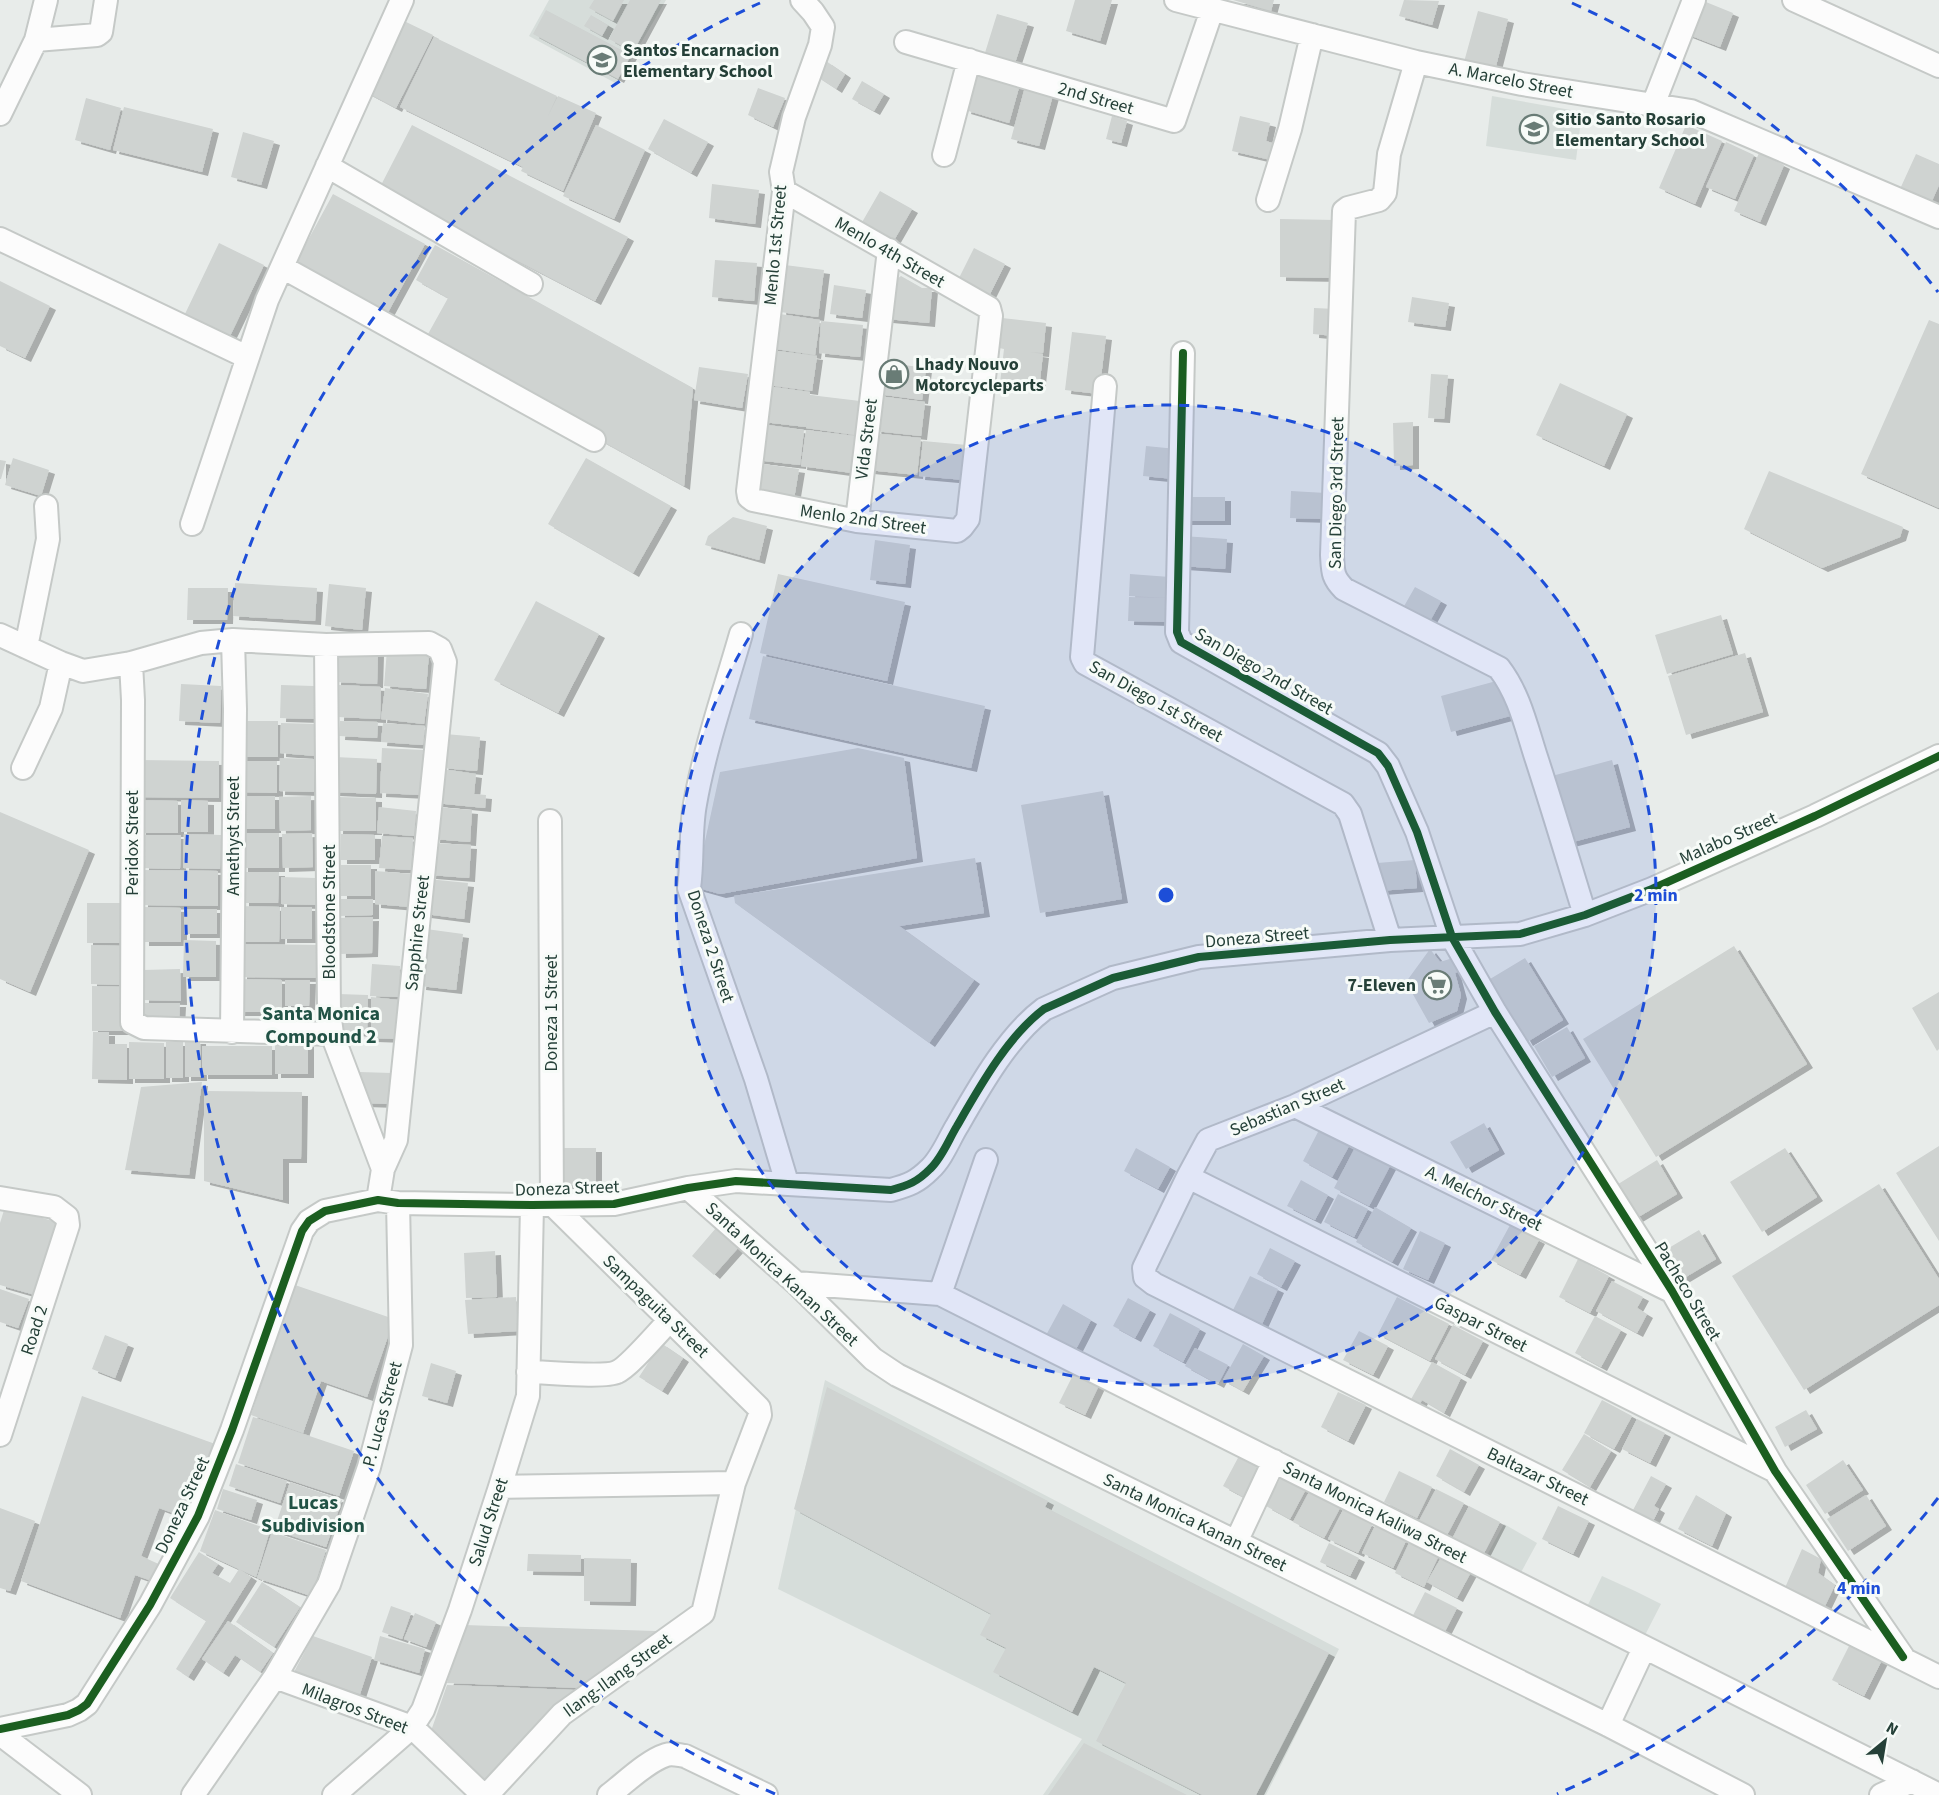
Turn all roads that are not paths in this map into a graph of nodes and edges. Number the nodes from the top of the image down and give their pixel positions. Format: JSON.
{"nodes":[{"id":1,"x":46,"y":0,"type":"edge"},
{"id":2,"x":106,"y":0,"type":"edge"},
{"id":3,"x":402,"y":0,"type":"edge"},
{"id":4,"x":802,"y":0,"type":"edge"},
{"id":5,"x":1176,"y":0,"type":"edge"},
{"id":6,"x":1694,"y":0,"type":"edge"},
{"id":7,"x":1794,"y":0,"type":"edge"},
{"id":8,"x":1212,"y":10,"type":"junction"},
{"id":9,"x":1312,"y":35,"type":"junction"},
{"id":10,"x":36,"y":40,"type":"junction"},
{"id":11,"x":906,"y":42,"type":"dead end"},
{"id":12,"x":969,"y":60,"type":"junction"},
{"id":13,"x":1416,"y":62,"type":"junction"},
{"id":14,"x":1939,"y":66,"type":"edge"},
{"id":15,"x":1653,"y":105,"type":"junction"},
{"id":16,"x":0,"y":114,"type":"edge"},
{"id":17,"x":944,"y":155,"type":"dead end"},
{"id":18,"x":327,"y":166,"type":"junction"},
{"id":19,"x":784,"y":191,"type":"junction"},
{"id":20,"x":1268,"y":200,"type":"dead end"},
{"id":21,"x":1939,"y":218,"type":"edge"},
{"id":22,"x":0,"y":239,"type":"edge"},
{"id":23,"x":889,"y":250,"type":"junction"},
{"id":24,"x":282,"y":267,"type":"junction"},
{"id":25,"x":531,"y":284,"type":"dead end"},
{"id":26,"x":1183,"y":353,"type":"dead end"},
{"id":27,"x":247,"y":357,"type":"junction"},
{"id":28,"x":1105,"y":386,"type":"dead end"},
{"id":29,"x":594,"y":440,"type":"dead end"},
{"id":30,"x":753,"y":500,"type":"joint"},
{"id":31,"x":46,"y":506,"type":"dead end"},
{"id":32,"x":968,"y":519,"type":"joint"},
{"id":33,"x":857,"y":521,"type":"junction"},
{"id":34,"x":192,"y":524,"type":"dead end"},
{"id":35,"x":741,"y":634,"type":"dead end"},
{"id":36,"x":0,"y":635,"type":"edge"},
{"id":37,"x":232,"y":640,"type":"junction"},
{"id":38,"x":326,"y":645,"type":"junction"},
{"id":39,"x":26,"y":647,"type":"junction"},
{"id":40,"x":61,"y":663,"type":"junction"},
{"id":41,"x":131,"y":663,"type":"junction"},
{"id":42,"x":1939,"y":756,"type":"edge"},
{"id":43,"x":23,"y":768,"type":"dead end"},
{"id":44,"x":550,"y":821,"type":"dead end"},
{"id":45,"x":1585,"y":915,"type":"junction"},
{"id":46,"x":1452,"y":937,"type":"junction"},
{"id":47,"x":1390,"y":940,"type":"junction"},
{"id":48,"x":1495,"y":1012,"type":"junction"},
{"id":49,"x":232,"y":1032,"type":"junction"},
{"id":50,"x":332,"y":1034,"type":"junction"},
{"id":51,"x":1295,"y":1106,"type":"junction"},
{"id":52,"x":986,"y":1160,"type":"dead end"},
{"id":53,"x":383,"y":1169,"type":"junction"},
{"id":54,"x":1188,"y":1176,"type":"junction"},
{"id":55,"x":787,"y":1183,"type":"junction"},
{"id":56,"x":688,"y":1188,"type":"junction"},
{"id":57,"x":0,"y":1198,"type":"edge"},
{"id":58,"x":388,"y":1202,"type":"junction"},
{"id":59,"x":542,"y":1205,"type":"junction"},
{"id":60,"x":1144,"y":1268,"type":"joint"},
{"id":61,"x":796,"y":1283,"type":"junction"},
{"id":62,"x":1672,"y":1291,"type":"junction"},
{"id":63,"x":940,"y":1294,"type":"junction"},
{"id":64,"x":670,"y":1320,"type":"junction"},
{"id":65,"x":528,"y":1372,"type":"junction"},
{"id":66,"x":0,"y":1435,"type":"edge"},
{"id":67,"x":1274,"y":1461,"type":"junction"},
{"id":68,"x":1775,"y":1471,"type":"junction"},
{"id":69,"x":734,"y":1483,"type":"junction"},
{"id":70,"x":500,"y":1487,"type":"junction"},
{"id":71,"x":1236,"y":1542,"type":"junction"},
{"id":72,"x":1644,"y":1648,"type":"junction"},
{"id":73,"x":1903,"y":1658,"type":"junction"},
{"id":74,"x":275,"y":1677,"type":"junction"},
{"id":75,"x":1939,"y":1677,"type":"edge"},
{"id":76,"x":1608,"y":1725,"type":"junction"},
{"id":77,"x":412,"y":1727,"type":"junction"},
{"id":78,"x":0,"y":1729,"type":"edge"},
{"id":79,"x":0,"y":1734,"type":"edge"},
{"id":80,"x":1912,"y":1781,"type":"junction"},
{"id":81,"x":80,"y":1795,"type":"edge"},
{"id":82,"x":193,"y":1795,"type":"edge"},
{"id":83,"x":334,"y":1795,"type":"edge"},
{"id":84,"x":485,"y":1795,"type":"edge"},
{"id":85,"x":609,"y":1795,"type":"edge"},
{"id":86,"x":766,"y":1795,"type":"edge"},
{"id":87,"x":1743,"y":1795,"type":"edge"},
{"id":88,"x":1881,"y":1795,"type":"edge"},
{"id":89,"x":1939,"y":1795,"type":"edge"}],
"edges":[{"from":1,"to":10,"type":"street"},
{"from":2,"to":10,"type":"street"},
{"from":3,"to":18,"type":"street"},
{"from":4,"to":19,"type":"street","name":"Menlo 1st Street"},
{"from":5,"to":8,"type":"street","name":"A. Marcelo Street"},
{"from":6,"to":15,"type":"street"},
{"from":7,"to":14,"type":"street"},
{"from":8,"to":9,"type":"street","name":"A. Marcelo Street"},
{"from":8,"to":12,"type":"street","name":"2nd Street"},
{"from":9,"to":13,"type":"street","name":"A. Marcelo Street"},
{"from":9,"to":20,"type":"street"},
{"from":10,"to":16,"type":"street"},
{"from":11,"to":12,"type":"street","name":"2nd Street"},
{"from":12,"to":17,"type":"street"},
{"from":13,"to":15,"type":"street","name":"A. Marcelo Street"},
{"from":13,"to":45,"type":"street","name":"San Diego 3rd Street"},
{"from":15,"to":21,"type":"street","name":"A. Marcelo Street"},
{"from":18,"to":24,"type":"street"},
{"from":18,"to":25,"type":"street"},
{"from":19,"to":23,"type":"street","name":"Menlo 4th Street"},
{"from":19,"to":30,"type":"street","name":"Menlo 1st Street"},
{"from":22,"to":27,"type":"street"},
{"from":23,"to":32,"type":"street","name":"Menlo 4th Street"},
{"from":23,"to":33,"type":"street","name":"Vida Street"},
{"from":24,"to":27,"type":"street"},
{"from":24,"to":29,"type":"street"},
{"from":26,"to":46,"type":"street","name":"San Diego 2nd Street"},
{"from":27,"to":34,"type":"street"},
{"from":28,"to":47,"type":"street","name":"San Diego 1st Street"},
{"from":30,"to":33,"type":"street","name":"Menlo 2nd Street"},
{"from":31,"to":39,"type":"street"},
{"from":32,"to":33,"type":"street","name":"Menlo 2nd Street"},
{"from":35,"to":55,"type":"street","name":"Doneza 2 Street"},
{"from":36,"to":39,"type":"street"},
{"from":37,"to":38,"type":"street"},
{"from":37,"to":41,"type":"street"},
{"from":37,"to":49,"type":"street","name":"Amethyst Street"},
{"from":38,"to":50,"type":"street","name":"Bloodstone Street"},
{"from":38,"to":53,"type":"street","name":"Sapphire Street"},
{"from":39,"to":40,"type":"street"},
{"from":40,"to":41,"type":"street"},
{"from":40,"to":43,"type":"street"},
{"from":41,"to":49,"type":"street","name":"Peridox Street"},
{"from":42,"to":45,"type":"street","name":"Malabo Street"},
{"from":44,"to":59,"type":"street","name":"Doneza 1 Street"},
{"from":45,"to":46,"type":"street","name":"Malabo Street"},
{"from":46,"to":47,"type":"street","name":"Doneza Street"},
{"from":46,"to":48,"type":"street","name":"Pacheco Street"},
{"from":47,"to":55,"type":"street","name":"Doneza Street"},
{"from":48,"to":51,"type":"street","name":"Sebastian Street"},
{"from":48,"to":62,"type":"street","name":"Pacheco Street"},
{"from":49,"to":50,"type":"street"},
{"from":50,"to":53,"type":"street","name":"Bloodstone Street"},
{"from":51,"to":54,"type":"street","name":"Sebastian Street"},
{"from":51,"to":62,"type":"street","name":"A. Melchor Street"},
{"from":52,"to":63,"type":"street"},
{"from":53,"to":58,"type":"street","name":"Sapphire Street"},
{"from":54,"to":60,"type":"street","name":"Sebastian Street"},
{"from":54,"to":68,"type":"street","name":"Gaspar Street"},
{"from":55,"to":56,"type":"street","name":"Doneza Street"},
{"from":56,"to":59,"type":"street","name":"Doneza Street"},
{"from":56,"to":61,"type":"street","name":"Santa Monica Kanan Street"},
{"from":57,"to":66,"type":"street","name":"Road 2"},
{"from":58,"to":59,"type":"street","name":"Doneza Street"},
{"from":58,"to":74,"type":"street","name":"P. Lucas Street"},
{"from":58,"to":78,"type":"street","name":"Doneza Street"},
{"from":59,"to":64,"type":"street","name":"Sampaguita Street"},
{"from":59,"to":65,"type":"street","name":"Salud Street"},
{"from":60,"to":73,"type":"street","name":"Baltazar Street"},
{"from":61,"to":63,"type":"street","name":"Santa Monica Kaliwa Street"},
{"from":61,"to":71,"type":"street","name":"Santa Monica Kanan Street"},
{"from":62,"to":68,"type":"street","name":"Pacheco Street"},
{"from":63,"to":67,"type":"street","name":"Santa Monica Kaliwa Street"},
{"from":64,"to":65,"type":"street"},
{"from":64,"to":69,"type":"street","name":"Sampaguita Street"},
{"from":65,"to":70,"type":"street","name":"Salud Street"},
{"from":67,"to":71,"type":"street"},
{"from":67,"to":72,"type":"street","name":"Santa Monica Kaliwa Street"},
{"from":68,"to":73,"type":"street","name":"Pacheco Street"},
{"from":69,"to":70,"type":"street"},
{"from":69,"to":84,"type":"street","name":"Ilang-Ilang Street"},
{"from":70,"to":77,"type":"street","name":"Salud Street"},
{"from":71,"to":76,"type":"street","name":"Santa Monica Kanan Street"},
{"from":72,"to":76,"type":"street"},
{"from":72,"to":80,"type":"street","name":"Santa Monica Kaliwa Street"},
{"from":73,"to":75,"type":"street","name":"Baltazar Street"},
{"from":74,"to":77,"type":"street","name":"Milagros Street"},
{"from":74,"to":82,"type":"street","name":"P. Lucas Street"},
{"from":76,"to":87,"type":"street","name":"Santa Monica Kanan Street"},
{"from":77,"to":83,"type":"street","name":"Salud Street"},
{"from":77,"to":84,"type":"street","name":"Milagros Street"},
{"from":79,"to":81,"type":"street"},
{"from":80,"to":88,"type":"street"},
{"from":80,"to":89,"type":"street","name":"Santa Monica Kaliwa Street"},
{"from":85,"to":86,"type":"street"}]}
